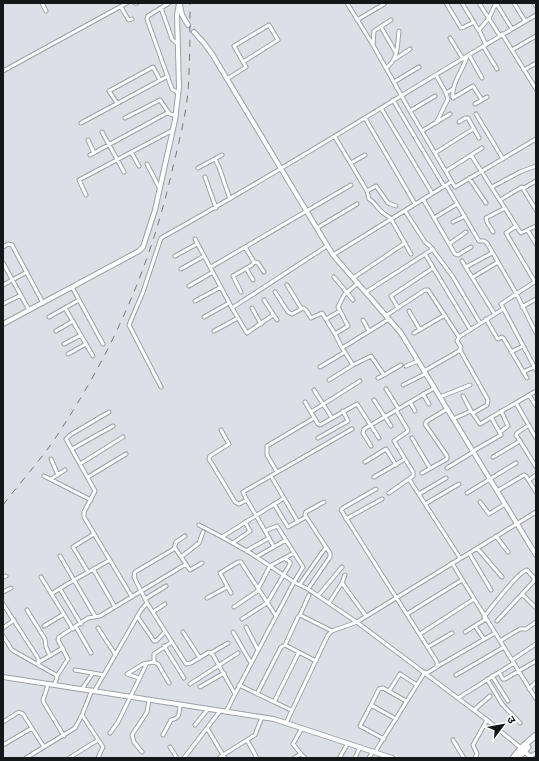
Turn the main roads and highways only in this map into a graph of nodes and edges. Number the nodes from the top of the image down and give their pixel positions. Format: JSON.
{"nodes":[{"id":1,"x":536,"y":735,"type":"edge"},
{"id":2,"x":536,"y":740,"type":"edge"},
{"id":3,"x":522,"y":749,"type":"junction"},
{"id":4,"x":512,"y":758,"type":"edge"},
{"id":5,"x":518,"y":758,"type":"edge"}],
"edges":[{"from":1,"to":3,"type":"highway"},
{"from":2,"to":3,"type":"highway"},
{"from":3,"to":4,"type":"highway"},
{"from":3,"to":5,"type":"highway"}]}
